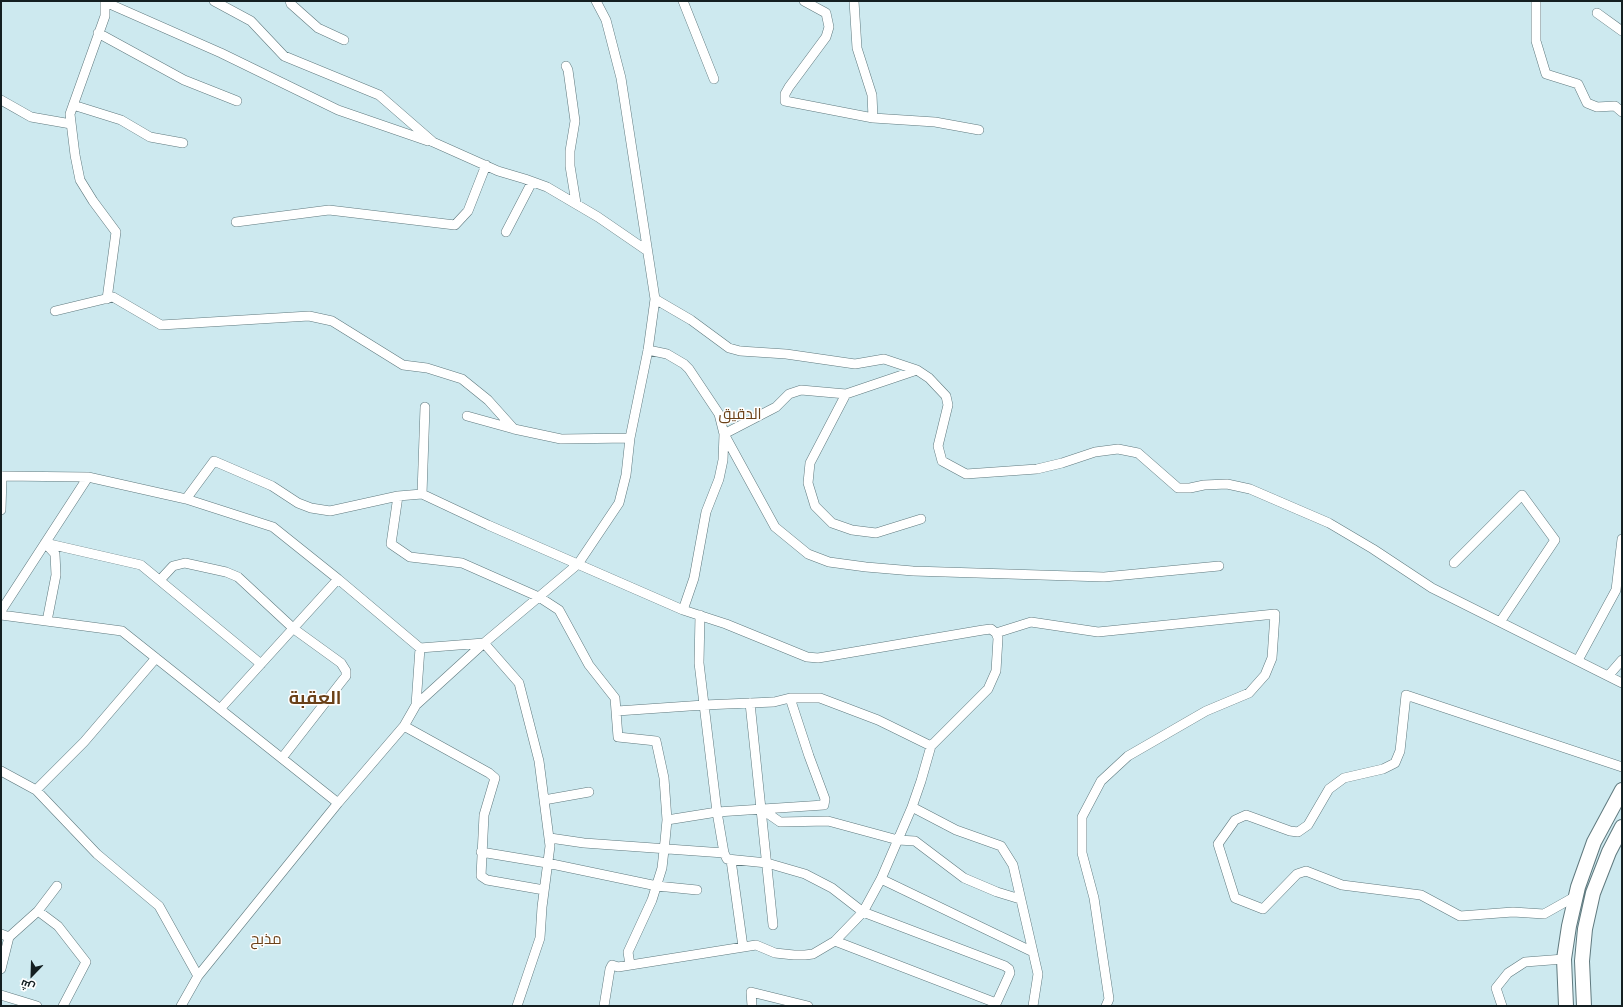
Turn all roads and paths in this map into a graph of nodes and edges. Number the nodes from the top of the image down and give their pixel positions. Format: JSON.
{"nodes":[{"id":1,"x":214,"y":1,"type":"edge"},
{"id":2,"x":290,"y":1,"type":"edge"},
{"id":3,"x":596,"y":1,"type":"edge"},
{"id":4,"x":683,"y":1,"type":"edge"},
{"id":5,"x":804,"y":1,"type":"edge"},
{"id":6,"x":854,"y":1,"type":"edge"},
{"id":7,"x":1536,"y":1,"type":"edge"},
{"id":8,"x":105,"y":2,"type":"edge"},
{"id":9,"x":1597,"y":13,"type":"dead end"},
{"id":10,"x":1622,"y":31,"type":"edge"},
{"id":11,"x":98,"y":33,"type":"junction"},
{"id":12,"x":344,"y":40,"type":"dead end"},
{"id":13,"x":566,"y":66,"type":"dead end"},
{"id":14,"x":714,"y":79,"type":"dead end"},
{"id":15,"x":1,"y":100,"type":"edge"},
{"id":16,"x":236,"y":101,"type":"dead end"},
{"id":17,"x":73,"y":105,"type":"junction"},
{"id":18,"x":1622,"y":112,"type":"edge"},
{"id":19,"x":873,"y":118,"type":"junction"},
{"id":20,"x":71,"y":124,"type":"junction"},
{"id":21,"x":979,"y":130,"type":"dead end"},
{"id":22,"x":433,"y":142,"type":"junction"},
{"id":23,"x":183,"y":143,"type":"dead end"},
{"id":24,"x":486,"y":165,"type":"junction"},
{"id":25,"x":532,"y":182,"type":"junction"},
{"id":26,"x":576,"y":203,"type":"junction"},
{"id":27,"x":236,"y":222,"type":"dead end"},
{"id":28,"x":506,"y":232,"type":"dead end"},
{"id":29,"x":646,"y":250,"type":"junction"},
{"id":30,"x":107,"y":299,"type":"junction"},
{"id":31,"x":655,"y":299,"type":"junction"},
{"id":32,"x":55,"y":311,"type":"dead end"},
{"id":33,"x":648,"y":350,"type":"junction"},
{"id":34,"x":917,"y":370,"type":"junction"},
{"id":35,"x":846,"y":394,"type":"junction"},
{"id":36,"x":425,"y":408,"type":"dead end"},
{"id":37,"x":467,"y":416,"type":"dead end"},
{"id":38,"x":514,"y":429,"type":"junction"},
{"id":39,"x":724,"y":434,"type":"junction"},
{"id":40,"x":630,"y":438,"type":"junction"},
{"id":41,"x":2,"y":476,"type":"edge"},
{"id":42,"x":88,"y":478,"type":"junction"},
{"id":43,"x":422,"y":494,"type":"junction"},
{"id":44,"x":398,"y":496,"type":"junction"},
{"id":45,"x":186,"y":499,"type":"junction"},
{"id":46,"x":1,"y":510,"type":"edge"},
{"id":47,"x":921,"y":519,"type":"dead end"},
{"id":48,"x":1622,"y":539,"type":"edge"},
{"id":49,"x":45,"y":543,"type":"junction"},
{"id":50,"x":1454,"y":563,"type":"dead end"},
{"id":51,"x":578,"y":564,"type":"junction"},
{"id":52,"x":1219,"y":566,"type":"dead end"},
{"id":53,"x":338,"y":579,"type":"junction"},
{"id":54,"x":160,"y":580,"type":"junction"},
{"id":55,"x":539,"y":597,"type":"junction"},
{"id":56,"x":1,"y":610,"type":"edge"},
{"id":57,"x":683,"y":610,"type":"junction"},
{"id":58,"x":1,"y":615,"type":"edge"},
{"id":59,"x":700,"y":616,"type":"junction"},
{"id":60,"x":47,"y":621,"type":"junction"},
{"id":61,"x":1500,"y":622,"type":"junction"},
{"id":62,"x":294,"y":628,"type":"junction"},
{"id":63,"x":996,"y":633,"type":"junction"},
{"id":64,"x":484,"y":643,"type":"junction"},
{"id":65,"x":420,"y":648,"type":"junction"},
{"id":66,"x":156,"y":658,"type":"junction"},
{"id":67,"x":1578,"y":660,"type":"junction"},
{"id":68,"x":1622,"y":660,"type":"edge"},
{"id":69,"x":261,"y":664,"type":"junction"},
{"id":70,"x":1608,"y":675,"type":"junction"},
{"id":71,"x":1622,"y":683,"type":"edge"},
{"id":72,"x":790,"y":698,"type":"junction"},
{"id":73,"x":750,"y":703,"type":"junction"},
{"id":74,"x":416,"y":705,"type":"junction"},
{"id":75,"x":704,"y":705,"type":"junction"},
{"id":76,"x":220,"y":709,"type":"junction"},
{"id":77,"x":616,"y":711,"type":"junction"},
{"id":78,"x":404,"y":726,"type":"junction"},
{"id":79,"x":931,"y":746,"type":"junction"},
{"id":80,"x":282,"y":758,"type":"junction"},
{"id":81,"x":1622,"y":767,"type":"edge"},
{"id":82,"x":1,"y":771,"type":"edge"},
{"id":83,"x":36,"y":790,"type":"junction"},
{"id":84,"x":1622,"y":790,"type":"edge"},
{"id":85,"x":589,"y":792,"type":"dead end"},
{"id":86,"x":544,"y":800,"type":"junction"},
{"id":87,"x":338,"y":803,"type":"junction"},
{"id":88,"x":912,"y":807,"type":"junction"},
{"id":89,"x":760,"y":808,"type":"junction"},
{"id":90,"x":717,"y":812,"type":"junction"},
{"id":91,"x":667,"y":820,"type":"junction"},
{"id":92,"x":1622,"y":827,"type":"edge"},
{"id":93,"x":550,"y":838,"type":"junction"},
{"id":94,"x":898,"y":840,"type":"junction"},
{"id":95,"x":665,"y":848,"type":"junction"},
{"id":96,"x":481,"y":852,"type":"junction"},
{"id":97,"x":724,"y":853,"type":"junction"},
{"id":98,"x":731,"y":860,"type":"junction"},
{"id":99,"x":767,"y":862,"type":"junction"},
{"id":100,"x":547,"y":863,"type":"junction"},
{"id":101,"x":881,"y":879,"type":"junction"},
{"id":102,"x":57,"y":886,"type":"dead end"},
{"id":103,"x":657,"y":886,"type":"junction"},
{"id":104,"x":544,"y":890,"type":"junction"},
{"id":105,"x":697,"y":890,"type":"dead end"},
{"id":106,"x":1576,"y":896,"type":"junction"},
{"id":107,"x":1020,"y":899,"type":"junction"},
{"id":108,"x":38,"y":911,"type":"junction"},
{"id":109,"x":863,"y":912,"type":"junction"},
{"id":110,"x":773,"y":925,"type":"dead end"},
{"id":111,"x":5,"y":935,"type":"edge"},
{"id":112,"x":835,"y":941,"type":"junction"},
{"id":113,"x":743,"y":947,"type":"junction"},
{"id":114,"x":1033,"y":952,"type":"junction"},
{"id":115,"x":1564,"y":959,"type":"junction"},
{"id":116,"x":630,"y":965,"type":"junction"},
{"id":117,"x":1,"y":969,"type":"edge"},
{"id":118,"x":198,"y":976,"type":"junction"},
{"id":119,"x":1,"y":995,"type":"edge"},
{"id":120,"x":996,"y":1005,"type":"edge"},
{"id":121,"x":37,"y":1006,"type":"edge"},
{"id":122,"x":64,"y":1006,"type":"edge"},
{"id":123,"x":181,"y":1006,"type":"edge"},
{"id":124,"x":518,"y":1006,"type":"edge"},
{"id":125,"x":604,"y":1006,"type":"edge"},
{"id":126,"x":752,"y":1006,"type":"edge"},
{"id":127,"x":808,"y":1006,"type":"edge"},
{"id":128,"x":1033,"y":1006,"type":"edge"},
{"id":129,"x":1106,"y":1006,"type":"edge"},
{"id":130,"x":1502,"y":1006,"type":"edge"},
{"id":131,"x":1566,"y":1006,"type":"edge"},
{"id":132,"x":1584,"y":1006,"type":"edge"}],
"edges":[{"from":1,"to":22,"type":"street"},
{"from":2,"to":12,"type":"street"},
{"from":3,"to":29,"type":"street"},
{"from":4,"to":14,"type":"street"},
{"from":5,"to":19,"type":"street"},
{"from":6,"to":19,"type":"street"},
{"from":7,"to":18,"type":"street"},
{"from":8,"to":11,"type":"street"},
{"from":8,"to":22,"type":"street"},
{"from":9,"to":10,"type":"street"},
{"from":11,"to":16,"type":"street"},
{"from":11,"to":17,"type":"street"},
{"from":13,"to":26,"type":"street"},
{"from":15,"to":20,"type":"street"},
{"from":17,"to":20,"type":"street"},
{"from":17,"to":23,"type":"street"},
{"from":19,"to":21,"type":"street"},
{"from":20,"to":30,"type":"street"},
{"from":22,"to":24,"type":"street"},
{"from":24,"to":25,"type":"street"},
{"from":24,"to":27,"type":"street"},
{"from":25,"to":26,"type":"street"},
{"from":25,"to":28,"type":"street"},
{"from":26,"to":29,"type":"street"},
{"from":29,"to":31,"type":"street"},
{"from":30,"to":32,"type":"street"},
{"from":30,"to":38,"type":"street"},
{"from":31,"to":33,"type":"street"},
{"from":31,"to":34,"type":"street"},
{"from":33,"to":39,"type":"street"},
{"from":33,"to":40,"type":"street"},
{"from":34,"to":35,"type":"street"},
{"from":34,"to":61,"type":"street"},
{"from":35,"to":39,"type":"street"},
{"from":35,"to":47,"type":"street"},
{"from":36,"to":43,"type":"street"},
{"from":37,"to":38,"type":"street"},
{"from":38,"to":40,"type":"street"},
{"from":39,"to":52,"type":"street"},
{"from":39,"to":57,"type":"street"},
{"from":40,"to":51,"type":"street"},
{"from":41,"to":42,"type":"street"},
{"from":41,"to":46,"type":"street"},
{"from":42,"to":45,"type":"street"},
{"from":42,"to":49,"type":"street"},
{"from":43,"to":44,"type":"street"},
{"from":43,"to":51,"type":"street"},
{"from":44,"to":45,"type":"street"},
{"from":44,"to":55,"type":"street"},
{"from":45,"to":53,"type":"street"},
{"from":48,"to":67,"type":"street"},
{"from":49,"to":54,"type":"street"},
{"from":49,"to":56,"type":"street"},
{"from":49,"to":60,"type":"street"},
{"from":50,"to":61,"type":"street"},
{"from":51,"to":55,"type":"street"},
{"from":51,"to":57,"type":"street"},
{"from":53,"to":62,"type":"street"},
{"from":53,"to":65,"type":"street"},
{"from":54,"to":62,"type":"street"},
{"from":54,"to":69,"type":"street"},
{"from":55,"to":64,"type":"street"},
{"from":55,"to":77,"type":"street"},
{"from":57,"to":59,"type":"street"},
{"from":58,"to":60,"type":"street"},
{"from":59,"to":63,"type":"street"},
{"from":59,"to":75,"type":"street"},
{"from":60,"to":66,"type":"street"},
{"from":61,"to":67,"type":"street"},
{"from":62,"to":69,"type":"street"},
{"from":62,"to":80,"type":"street"},
{"from":63,"to":79,"type":"street"},
{"from":63,"to":129,"type":"street"},
{"from":64,"to":65,"type":"street"},
{"from":64,"to":74,"type":"street"},
{"from":64,"to":86,"type":"street"},
{"from":65,"to":74,"type":"street"},
{"from":66,"to":76,"type":"street"},
{"from":66,"to":83,"type":"street"},
{"from":67,"to":70,"type":"street"},
{"from":68,"to":70,"type":"street"},
{"from":69,"to":76,"type":"street"},
{"from":70,"to":71,"type":"street"},
{"from":72,"to":73,"type":"street"},
{"from":72,"to":79,"type":"street"},
{"from":72,"to":89,"type":"street"},
{"from":73,"to":75,"type":"street"},
{"from":73,"to":89,"type":"street"},
{"from":74,"to":78,"type":"street"},
{"from":75,"to":77,"type":"street"},
{"from":75,"to":90,"type":"street"},
{"from":76,"to":80,"type":"street"},
{"from":77,"to":91,"type":"street"},
{"from":78,"to":87,"type":"street"},
{"from":78,"to":96,"type":"street"},
{"from":79,"to":88,"type":"street"},
{"from":80,"to":87,"type":"street"},
{"from":81,"to":106,"type":"street"},
{"from":82,"to":83,"type":"street"},
{"from":83,"to":118,"type":"street"},
{"from":84,"to":106,"type":"main road"},
{"from":85,"to":86,"type":"street"},
{"from":86,"to":93,"type":"street"},
{"from":87,"to":118,"type":"street"},
{"from":88,"to":94,"type":"street"},
{"from":88,"to":107,"type":"street"},
{"from":89,"to":90,"type":"street"},
{"from":89,"to":94,"type":"street"},
{"from":89,"to":99,"type":"street"},
{"from":90,"to":91,"type":"street"},
{"from":90,"to":97,"type":"street"},
{"from":91,"to":95,"type":"street"},
{"from":92,"to":132,"type":"main road"},
{"from":93,"to":95,"type":"street"},
{"from":93,"to":100,"type":"street"},
{"from":94,"to":101,"type":"street"},
{"from":94,"to":107,"type":"street"},
{"from":95,"to":97,"type":"street"},
{"from":95,"to":103,"type":"street"},
{"from":96,"to":100,"type":"street"},
{"from":96,"to":104,"type":"street"},
{"from":97,"to":98,"type":"street"},
{"from":98,"to":99,"type":"street"},
{"from":98,"to":113,"type":"street"},
{"from":99,"to":109,"type":"street"},
{"from":99,"to":110,"type":"street"},
{"from":100,"to":103,"type":"street"},
{"from":100,"to":104,"type":"street"},
{"from":101,"to":109,"type":"street"},
{"from":101,"to":114,"type":"street"},
{"from":102,"to":108,"type":"street"},
{"from":103,"to":105,"type":"street"},
{"from":103,"to":116,"type":"street"},
{"from":104,"to":124,"type":"street"},
{"from":106,"to":115,"type":"main road"},
{"from":107,"to":114,"type":"street"},
{"from":108,"to":111,"type":"street"},
{"from":108,"to":122,"type":"street"},
{"from":109,"to":112,"type":"street"},
{"from":109,"to":120,"type":"street"},
{"from":111,"to":117,"type":"street"},
{"from":112,"to":113,"type":"street"},
{"from":112,"to":120,"type":"street"},
{"from":113,"to":116,"type":"street"},
{"from":114,"to":128,"type":"street"},
{"from":115,"to":130,"type":"street"},
{"from":115,"to":131,"type":"main road"},
{"from":116,"to":125,"type":"street"},
{"from":118,"to":123,"type":"street"},
{"from":119,"to":121,"type":"street"},
{"from":126,"to":127,"type":"street"}]}
